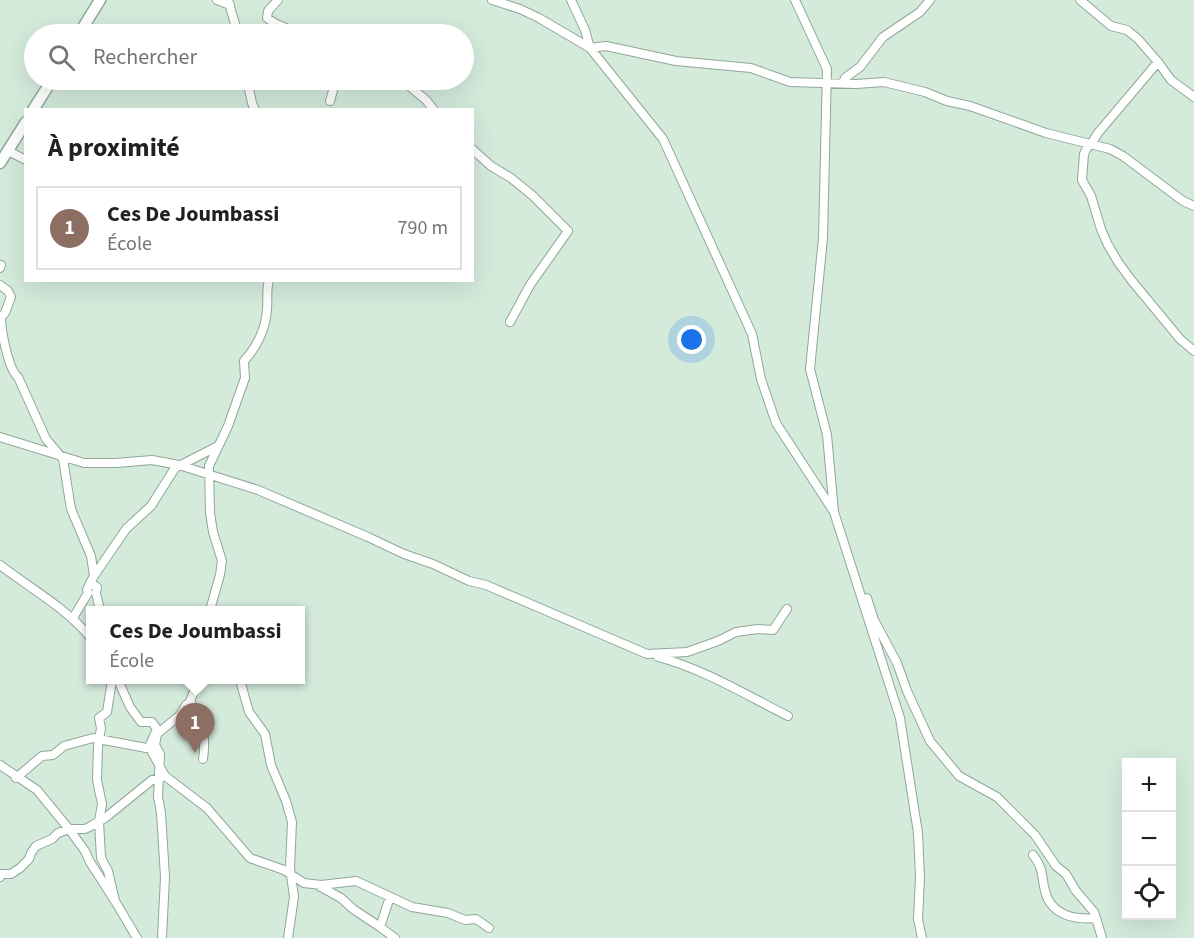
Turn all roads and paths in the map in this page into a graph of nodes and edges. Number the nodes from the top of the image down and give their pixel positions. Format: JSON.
{"nodes":[{"id":1,"x":100,"y":0,"type":"edge"},
{"id":2,"x":217,"y":0,"type":"edge"},
{"id":3,"x":278,"y":0,"type":"edge"},
{"id":4,"x":492,"y":0,"type":"edge"},
{"id":5,"x":571,"y":0,"type":"edge"},
{"id":6,"x":795,"y":0,"type":"edge"},
{"id":7,"x":930,"y":0,"type":"edge"},
{"id":8,"x":1080,"y":0,"type":"edge"},
{"id":9,"x":229,"y":3,"type":"edge"},
{"id":10,"x":85,"y":24,"type":"edge"},
{"id":11,"x":235,"y":24,"type":"edge"},
{"id":12,"x":276,"y":24,"type":"edge"},
{"id":13,"x":590,"y":48,"type":"junction"},
{"id":14,"x":1158,"y":62,"type":"junction"},
{"id":15,"x":827,"y":82,"type":"junction"},
{"id":16,"x":843,"y":82,"type":"junction"},
{"id":17,"x":45,"y":90,"type":"edge"},
{"id":18,"x":249,"y":90,"type":"edge"},
{"id":19,"x":333,"y":90,"type":"edge"},
{"id":20,"x":414,"y":90,"type":"edge"},
{"id":21,"x":1194,"y":96,"type":"edge"},
{"id":22,"x":330,"y":101,"type":"dead end"},
{"id":23,"x":34,"y":108,"type":"edge"},
{"id":24,"x":254,"y":108,"type":"edge"},
{"id":25,"x":432,"y":108,"type":"edge"},
{"id":26,"x":24,"y":125,"type":"edge"},
{"id":27,"x":1090,"y":144,"type":"junction"},
{"id":28,"x":474,"y":150,"type":"edge"},
{"id":29,"x":8,"y":151,"type":"junction"},
{"id":30,"x":24,"y":159,"type":"edge"},
{"id":31,"x":0,"y":163,"type":"edge"},
{"id":32,"x":1194,"y":206,"type":"edge"},
{"id":33,"x":269,"y":282,"type":"edge"},
{"id":34,"x":0,"y":285,"type":"edge"},
{"id":35,"x":510,"y":322,"type":"dead end"},
{"id":36,"x":1194,"y":351,"type":"edge"},
{"id":37,"x":0,"y":437,"type":"edge"},
{"id":38,"x":218,"y":445,"type":"junction"},
{"id":39,"x":56,"y":453,"type":"junction"},
{"id":40,"x":179,"y":465,"type":"junction"},
{"id":41,"x":208,"y":476,"type":"junction"},
{"id":42,"x":834,"y":512,"type":"junction"},
{"id":43,"x":844,"y":546,"type":"junction"},
{"id":44,"x":0,"y":566,"type":"edge"},
{"id":45,"x":92,"y":580,"type":"junction"},
{"id":46,"x":99,"y":606,"type":"edge"},
{"id":47,"x":211,"y":606,"type":"edge"},
{"id":48,"x":787,"y":609,"type":"dead end"},
{"id":49,"x":73,"y":618,"type":"junction"},
{"id":50,"x":86,"y":633,"type":"edge"},
{"id":51,"x":647,"y":654,"type":"junction"},
{"id":52,"x":111,"y":684,"type":"edge"},
{"id":53,"x":120,"y":684,"type":"edge"},
{"id":54,"x":197,"y":684,"type":"edge"},
{"id":55,"x":241,"y":684,"type":"edge"},
{"id":56,"x":190,"y":702,"type":"junction"},
{"id":57,"x":788,"y":716,"type":"dead end"},
{"id":58,"x":99,"y":739,"type":"junction"},
{"id":59,"x":152,"y":749,"type":"junction"},
{"id":60,"x":203,"y":759,"type":"dead end"},
{"id":61,"x":0,"y":765,"type":"edge"},
{"id":62,"x":159,"y":765,"type":"junction"},
{"id":63,"x":162,"y":777,"type":"junction"},
{"id":64,"x":16,"y":778,"type":"junction"},
{"id":65,"x":99,"y":822,"type":"junction"},
{"id":66,"x":69,"y":829,"type":"junction"},
{"id":67,"x":1033,"y":855,"type":"dead end"},
{"id":68,"x":291,"y":874,"type":"junction"},
{"id":69,"x":0,"y":877,"type":"edge"},
{"id":70,"x":315,"y":884,"type":"junction"},
{"id":71,"x":390,"y":897,"type":"junction"},
{"id":72,"x":115,"y":900,"type":"junction"},
{"id":73,"x":1096,"y":918,"type":"junction"},
{"id":74,"x":380,"y":927,"type":"junction"},
{"id":75,"x":489,"y":928,"type":"dead end"},
{"id":76,"x":136,"y":938,"type":"edge"},
{"id":77,"x":162,"y":938,"type":"edge"},
{"id":78,"x":288,"y":938,"type":"edge"},
{"id":79,"x":395,"y":938,"type":"edge"},
{"id":80,"x":922,"y":938,"type":"edge"},
{"id":81,"x":1102,"y":938,"type":"edge"}],
"edges":[{"from":1,"to":10,"type":"main road"},
{"from":2,"to":9,"type":"street"},
{"from":3,"to":12,"type":"street"},
{"from":4,"to":13,"type":"street"},
{"from":5,"to":13,"type":"street"},
{"from":6,"to":15,"type":"street"},
{"from":7,"to":16,"type":"street"},
{"from":8,"to":14,"type":"street"},
{"from":9,"to":11,"type":"street"},
{"from":13,"to":15,"type":"street"},
{"from":13,"to":42,"type":"street"},
{"from":14,"to":21,"type":"street"},
{"from":14,"to":27,"type":"street"},
{"from":15,"to":16,"type":"street"},
{"from":15,"to":42,"type":"street"},
{"from":16,"to":27,"type":"street"},
{"from":17,"to":23,"type":"main road"},
{"from":18,"to":24,"type":"street"},
{"from":19,"to":22,"type":"street"},
{"from":20,"to":25,"type":"street"},
{"from":26,"to":29,"type":"main road"},
{"from":27,"to":32,"type":"street"},
{"from":27,"to":36,"type":"street"},
{"from":28,"to":35,"type":"street"},
{"from":29,"to":30,"type":"street"},
{"from":29,"to":31,"type":"main road"},
{"from":33,"to":38,"type":"street"},
{"from":34,"to":39,"type":"street"},
{"from":37,"to":39,"type":"street"},
{"from":38,"to":40,"type":"street"},
{"from":38,"to":41,"type":"street"},
{"from":39,"to":40,"type":"street"},
{"from":39,"to":45,"type":"street"},
{"from":40,"to":41,"type":"street"},
{"from":40,"to":45,"type":"street"},
{"from":41,"to":47,"type":"street"},
{"from":41,"to":51,"type":"street"},
{"from":42,"to":43,"type":"street"},
{"from":43,"to":73,"type":"street"},
{"from":43,"to":80,"type":"street"},
{"from":44,"to":49,"type":"street"},
{"from":45,"to":46,"type":"street"},
{"from":45,"to":49,"type":"street"},
{"from":48,"to":51,"type":"street"},
{"from":49,"to":50,"type":"street"},
{"from":51,"to":57,"type":"street"},
{"from":52,"to":58,"type":"street"},
{"from":53,"to":59,"type":"street"},
{"from":54,"to":56,"type":"street"},
{"from":55,"to":68,"type":"street"},
{"from":56,"to":60,"type":"street"},
{"from":56,"to":62,"type":"street"},
{"from":58,"to":59,"type":"street"},
{"from":58,"to":64,"type":"street"},
{"from":58,"to":65,"type":"street"},
{"from":59,"to":62,"type":"street"},
{"from":61,"to":64,"type":"street"},
{"from":62,"to":63,"type":"street"},
{"from":63,"to":65,"type":"street"},
{"from":63,"to":68,"type":"street"},
{"from":63,"to":77,"type":"street"},
{"from":64,"to":66,"type":"street"},
{"from":65,"to":66,"type":"street"},
{"from":65,"to":72,"type":"street"},
{"from":66,"to":69,"type":"street"},
{"from":66,"to":72,"type":"street"},
{"from":67,"to":73,"type":"street"},
{"from":68,"to":70,"type":"street"},
{"from":68,"to":78,"type":"street"},
{"from":70,"to":71,"type":"street"},
{"from":70,"to":74,"type":"street"},
{"from":71,"to":74,"type":"street"},
{"from":71,"to":75,"type":"street"},
{"from":72,"to":76,"type":"street"},
{"from":73,"to":81,"type":"street"},
{"from":74,"to":79,"type":"street"}]}
